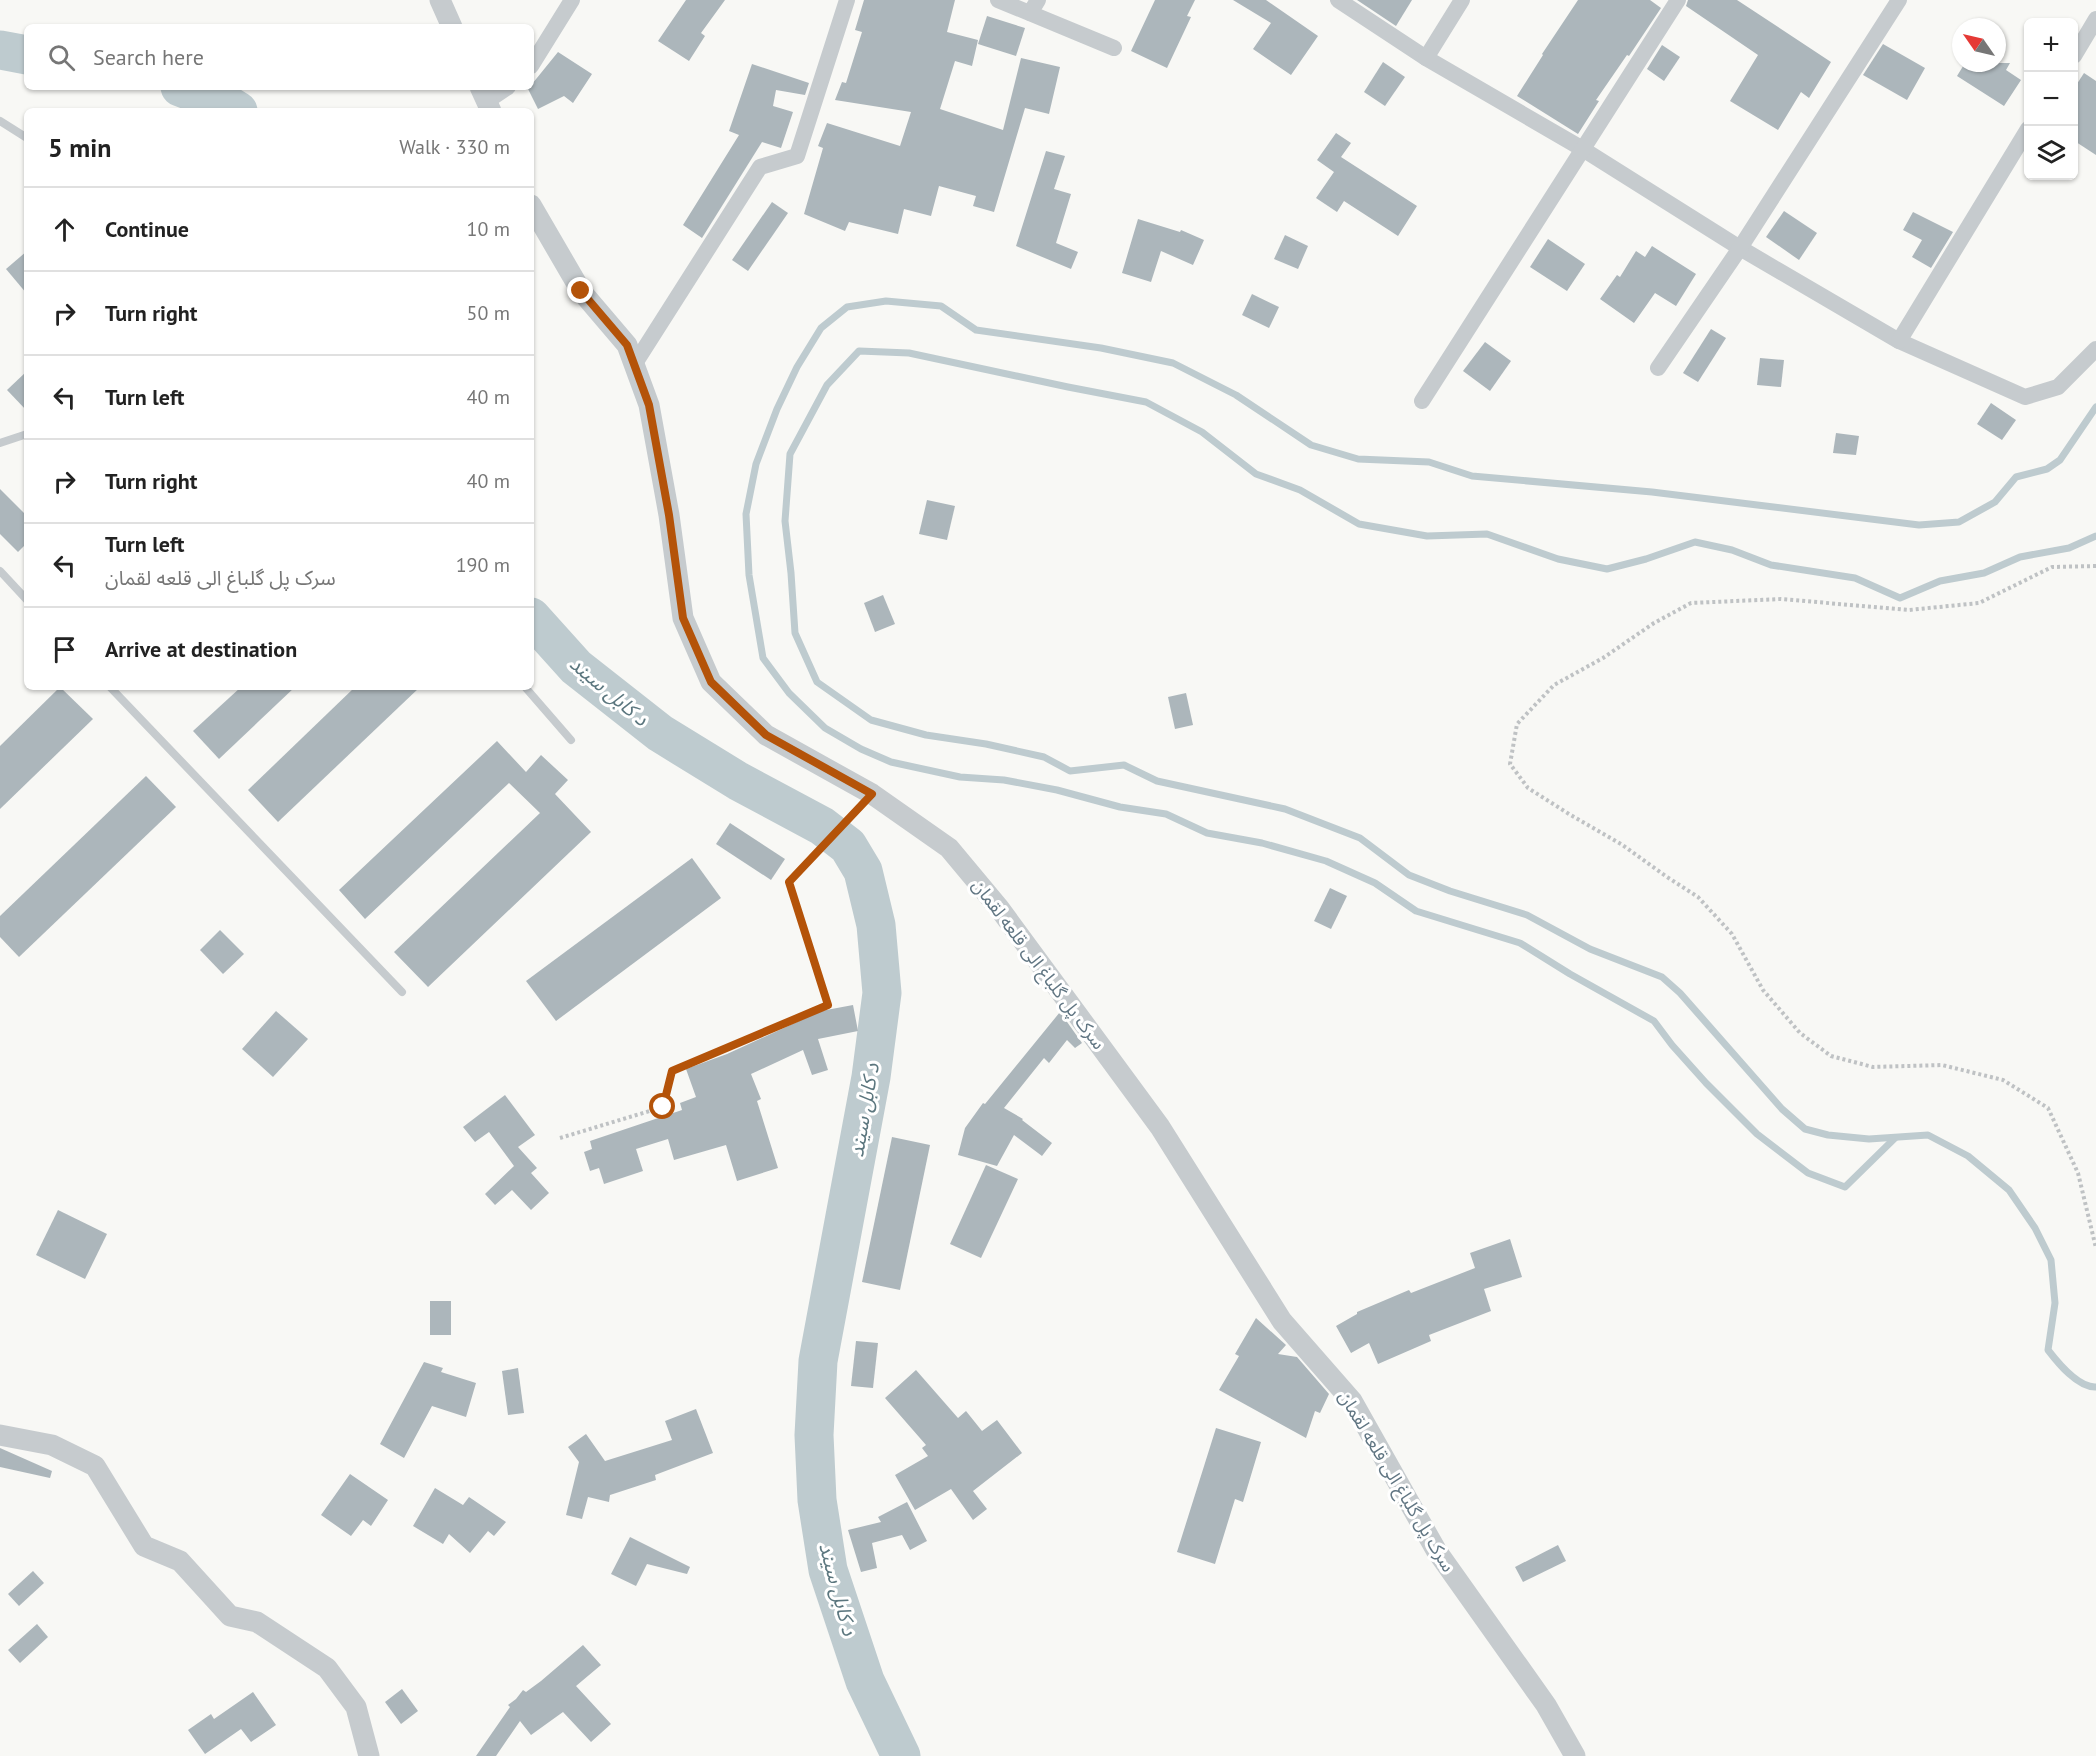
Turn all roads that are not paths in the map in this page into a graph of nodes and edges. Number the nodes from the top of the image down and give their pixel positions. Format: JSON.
{"nodes":[{"id":1,"x":440,"y":0,"type":"edge"},
{"id":2,"x":572,"y":0,"type":"edge"},
{"id":3,"x":847,"y":0,"type":"edge"},
{"id":4,"x":998,"y":0,"type":"edge"},
{"id":5,"x":1338,"y":0,"type":"edge"},
{"id":6,"x":1462,"y":0,"type":"edge"},
{"id":7,"x":1678,"y":0,"type":"edge"},
{"id":8,"x":1899,"y":0,"type":"edge"},
{"id":9,"x":1034,"y":7,"type":"edge"},
{"id":10,"x":2096,"y":19,"type":"edge"},
{"id":11,"x":451,"y":24,"type":"edge"},
{"id":12,"x":1114,"y":48,"type":"dead end"},
{"id":13,"x":2078,"y":48,"type":"edge"},
{"id":14,"x":1426,"y":58,"type":"junction"},
{"id":15,"x":534,"y":61,"type":"edge"},
{"id":16,"x":503,"y":90,"type":"edge"},
{"id":17,"x":486,"y":100,"type":"edge"},
{"id":18,"x":0,"y":121,"type":"edge"},
{"id":19,"x":24,"y":136,"type":"edge"},
{"id":20,"x":2024,"y":136,"type":"edge"},
{"id":21,"x":1581,"y":148,"type":"junction"},
{"id":22,"x":534,"y":211,"type":"edge"},
{"id":23,"x":1740,"y":248,"type":"junction"},
{"id":24,"x":1899,"y":341,"type":"junction"},
{"id":25,"x":2096,"y":350,"type":"edge"},
{"id":26,"x":634,"y":365,"type":"junction"},
{"id":27,"x":1658,"y":368,"type":"dead end"},
{"id":28,"x":1422,"y":401,"type":"dead end"},
{"id":29,"x":24,"y":435,"type":"edge"},
{"id":30,"x":0,"y":443,"type":"edge"},
{"id":31,"x":0,"y":571,"type":"edge"},
{"id":32,"x":24,"y":597,"type":"edge"},
{"id":33,"x":113,"y":690,"type":"edge"},
{"id":34,"x":528,"y":690,"type":"edge"},
{"id":35,"x":571,"y":740,"type":"dead end"},
{"id":36,"x":402,"y":992,"type":"dead end"},
{"id":37,"x":0,"y":1435,"type":"edge"},
{"id":38,"x":369,"y":1756,"type":"edge"},
{"id":39,"x":1575,"y":1756,"type":"edge"}],
"edges":[{"from":1,"to":11,"type":"street"},
{"from":2,"to":15,"type":"street"},
{"from":3,"to":26,"type":"street"},
{"from":4,"to":9,"type":"street"},
{"from":5,"to":14,"type":"street"},
{"from":6,"to":14,"type":"street"},
{"from":7,"to":21,"type":"street"},
{"from":8,"to":23,"type":"street"},
{"from":9,"to":12,"type":"street"},
{"from":10,"to":13,"type":"street"},
{"from":14,"to":21,"type":"street"},
{"from":16,"to":17,"type":"street"},
{"from":18,"to":19,"type":"lane"},
{"from":20,"to":24,"type":"street"},
{"from":21,"to":23,"type":"street"},
{"from":21,"to":28,"type":"street"},
{"from":22,"to":26,"type":"street","name":"سرک پل گلباغ الی قلعه لقمان"},
{"from":23,"to":24,"type":"street"},
{"from":23,"to":27,"type":"street"},
{"from":24,"to":25,"type":"street"},
{"from":26,"to":39,"type":"street","name":"سرک پل گلباغ الی قلعه لقمان"},
{"from":29,"to":30,"type":"lane"},
{"from":31,"to":32,"type":"lane"},
{"from":33,"to":36,"type":"lane"},
{"from":34,"to":35,"type":"lane"},
{"from":37,"to":38,"type":"street"}]}
